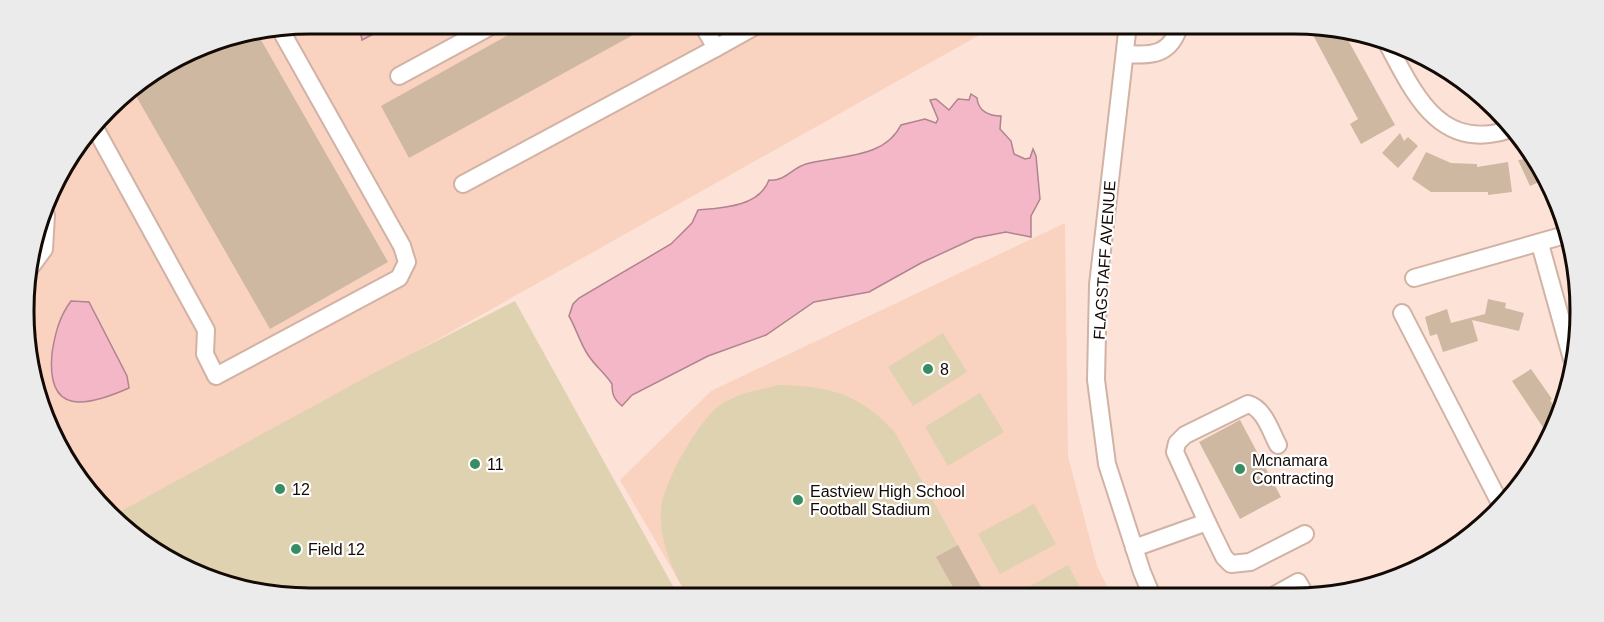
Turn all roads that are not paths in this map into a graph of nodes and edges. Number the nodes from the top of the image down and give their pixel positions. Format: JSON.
{"nodes":[{"id":1,"x":477,"y":34,"type":"edge"},
{"id":2,"x":708,"y":34,"type":"edge"},
{"id":3,"x":741,"y":34,"type":"edge"},
{"id":4,"x":1127,"y":34,"type":"edge"},
{"id":5,"x":1177,"y":34,"type":"edge"},
{"id":6,"x":284,"y":36,"type":"edge"},
{"id":7,"x":716,"y":48,"type":"junction"},
{"id":8,"x":1392,"y":53,"type":"edge"},
{"id":9,"x":1125,"y":54,"type":"junction"},
{"id":10,"x":399,"y":76,"type":"dead end"},
{"id":11,"x":1503,"y":131,"type":"edge"},
{"id":12,"x":99,"y":135,"type":"edge"},
{"id":13,"x":463,"y":184,"type":"dead end"},
{"id":14,"x":45,"y":236,"type":"edge"},
{"id":15,"x":1559,"y":237,"type":"edge"},
{"id":16,"x":1540,"y":244,"type":"junction"},
{"id":17,"x":41,"y":253,"type":"edge"},
{"id":18,"x":1414,"y":278,"type":"dead end"},
{"id":19,"x":1402,"y":313,"type":"dead end"},
{"id":20,"x":1567,"y":343,"type":"edge"},
{"id":21,"x":1278,"y":446,"type":"dead end"},
{"id":22,"x":1498,"y":497,"type":"edge"},
{"id":23,"x":1207,"y":522,"type":"junction"},
{"id":24,"x":1305,"y":534,"type":"dead end"},
{"id":25,"x":1134,"y":549,"type":"junction"},
{"id":26,"x":1149,"y":588,"type":"edge"},
{"id":27,"x":1287,"y":588,"type":"edge"},
{"id":28,"x":1301,"y":588,"type":"edge"}],
"edges":[{"from":1,"to":10,"type":"street"},
{"from":2,"to":7,"type":"street"},
{"from":3,"to":7,"type":"street"},
{"from":4,"to":9,"type":"street","name":"FLAGSTAFF AVENUE"},
{"from":5,"to":9,"type":"street"},
{"from":6,"to":12,"type":"street"},
{"from":7,"to":13,"type":"street"},
{"from":8,"to":11,"type":"street"},
{"from":9,"to":25,"type":"street","name":"FLAGSTAFF AVENUE"},
{"from":14,"to":17,"type":"street"},
{"from":15,"to":16,"type":"street"},
{"from":16,"to":18,"type":"street"},
{"from":16,"to":20,"type":"street"},
{"from":19,"to":22,"type":"street"},
{"from":21,"to":23,"type":"street"},
{"from":23,"to":24,"type":"street"},
{"from":23,"to":25,"type":"street"},
{"from":25,"to":26,"type":"street","name":"FLAGSTAFF AVENUE"},
{"from":27,"to":28,"type":"street"}]}
